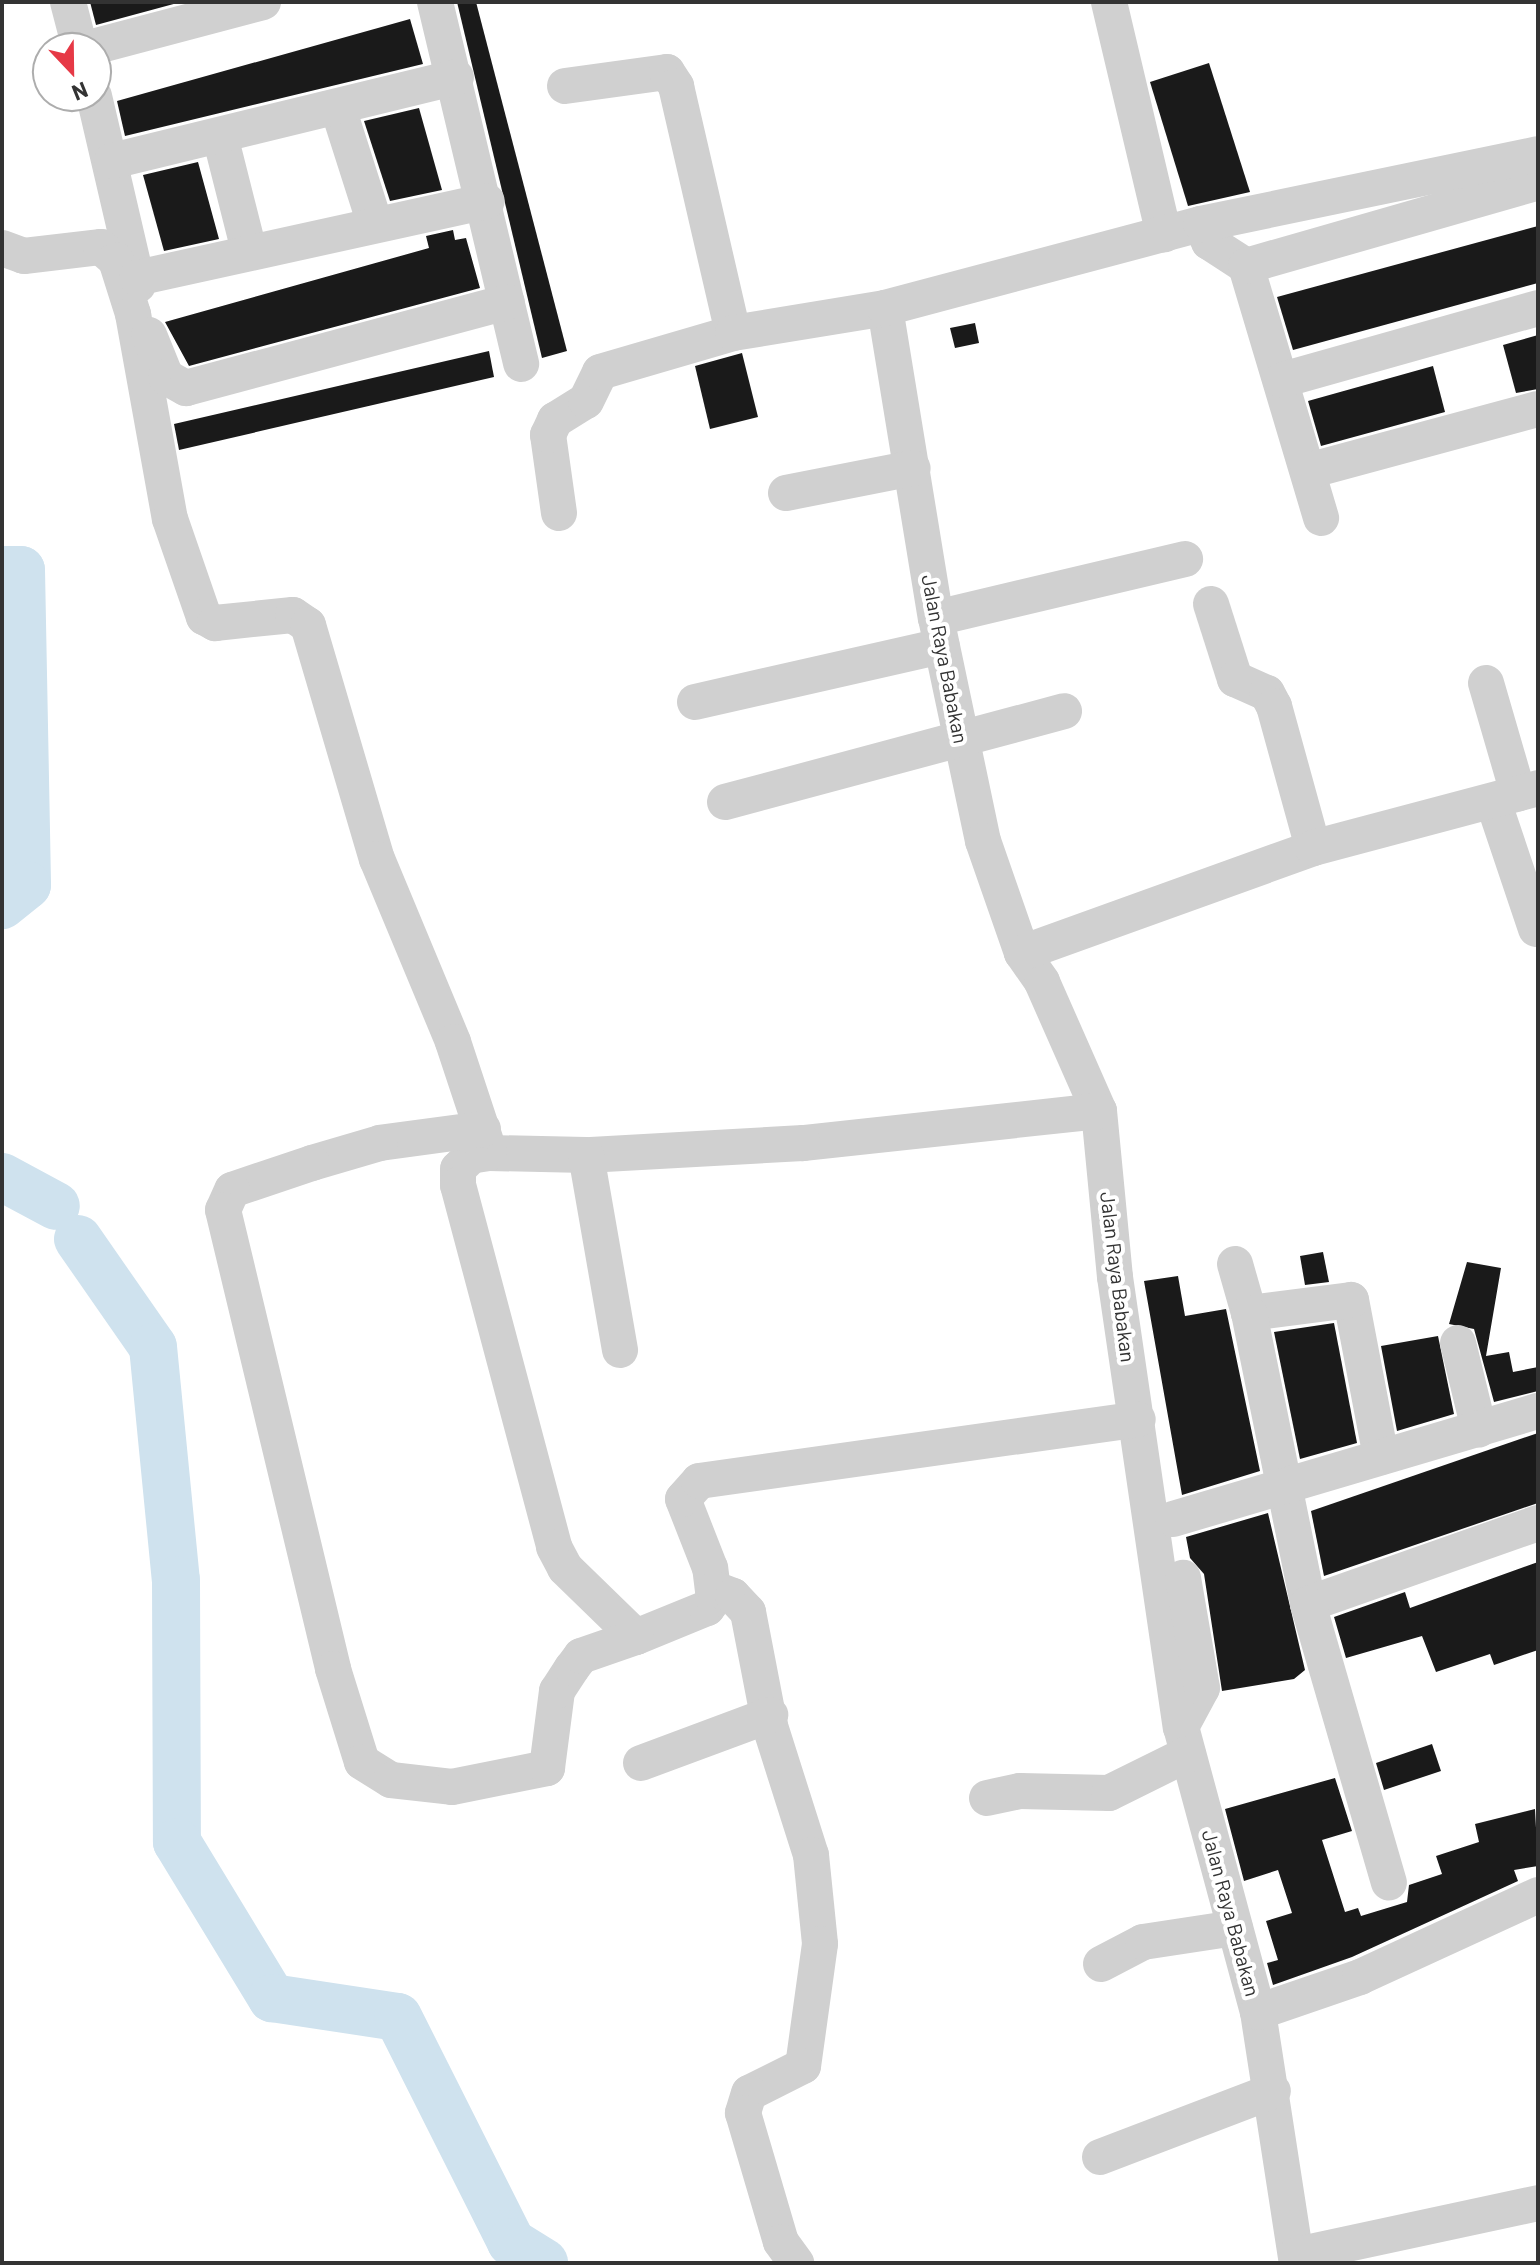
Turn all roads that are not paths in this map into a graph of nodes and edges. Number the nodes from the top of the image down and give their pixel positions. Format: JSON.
{"nodes":[{"id":1,"x":68,"y":2,"type":"edge"},
{"id":2,"x":263,"y":2,"type":"edge"},
{"id":3,"x":435,"y":2,"type":"edge"},
{"id":4,"x":1109,"y":2,"type":"edge"},
{"id":5,"x":76,"y":32,"type":"edge"},
{"id":6,"x":112,"y":42,"type":"edge"},
{"id":7,"x":456,"y":77,"type":"junction"},
{"id":8,"x":565,"y":86,"type":"dead end"},
{"id":9,"x":338,"y":108,"type":"junction"},
{"id":10,"x":98,"y":112,"type":"edge"},
{"id":11,"x":220,"y":136,"type":"junction"},
{"id":12,"x":1538,"y":154,"type":"edge"},
{"id":13,"x":112,"y":161,"type":"junction"},
{"id":14,"x":1538,"y":182,"type":"edge"},
{"id":15,"x":487,"y":201,"type":"junction"},
{"id":16,"x":374,"y":221,"type":"junction"},
{"id":17,"x":1201,"y":224,"type":"junction"},
{"id":18,"x":1164,"y":235,"type":"junction"},
{"id":19,"x":2,"y":248,"type":"edge"},
{"id":20,"x":249,"y":251,"type":"junction"},
{"id":21,"x":1246,"y":266,"type":"junction"},
{"id":22,"x":137,"y":278,"type":"junction"},
{"id":23,"x":507,"y":302,"type":"junction"},
{"id":24,"x":885,"y":308,"type":"junction"},
{"id":25,"x":1538,"y":308,"type":"edge"},
{"id":26,"x":733,"y":333,"type":"junction"},
{"id":27,"x":521,"y":364,"type":"dead end"},
{"id":28,"x":1282,"y":380,"type":"junction"},
{"id":29,"x":1538,"y":409,"type":"edge"},
{"id":30,"x":913,"y":468,"type":"junction"},
{"id":31,"x":1308,"y":471,"type":"junction"},
{"id":32,"x":786,"y":493,"type":"dead end"},
{"id":33,"x":559,"y":513,"type":"dead end"},
{"id":34,"x":1321,"y":518,"type":"dead end"},
{"id":35,"x":1185,"y":559,"type":"dead end"},
{"id":36,"x":1211,"y":604,"type":"dead end"},
{"id":37,"x":939,"y":632,"type":"junction"},
{"id":38,"x":1486,"y":683,"type":"dead end"},
{"id":39,"x":695,"y":702,"type":"dead end"},
{"id":40,"x":1064,"y":711,"type":"dead end"},
{"id":41,"x":960,"y":739,"type":"junction"},
{"id":42,"x":1516,"y":794,"type":"edge"},
{"id":43,"x":725,"y":802,"type":"dead end"},
{"id":44,"x":1313,"y":848,"type":"junction"},
{"id":45,"x":1536,"y":929,"type":"edge"},
{"id":46,"x":1022,"y":953,"type":"junction"},
{"id":47,"x":1099,"y":1111,"type":"junction"},
{"id":48,"x":486,"y":1141,"type":"junction"},
{"id":49,"x":586,"y":1155,"type":"junction"},
{"id":50,"x":1235,"y":1264,"type":"dead end"},
{"id":51,"x":1140,"y":1288,"type":"dead end"},
{"id":52,"x":1249,"y":1313,"type":"junction"},
{"id":53,"x":1458,"y":1343,"type":"dead end"},
{"id":54,"x":620,"y":1350,"type":"dead end"},
{"id":55,"x":1538,"y":1411,"type":"edge"},
{"id":56,"x":1138,"y":1419,"type":"junction"},
{"id":57,"x":1479,"y":1429,"type":"junction"},
{"id":58,"x":1381,"y":1457,"type":"junction"},
{"id":59,"x":1281,"y":1492,"type":"junction"},
{"id":60,"x":1173,"y":1519,"type":"junction"},
{"id":61,"x":1538,"y":1523,"type":"edge"},
{"id":62,"x":715,"y":1589,"type":"junction"},
{"id":63,"x":1308,"y":1604,"type":"junction"},
{"id":64,"x":636,"y":1637,"type":"junction"},
{"id":65,"x":770,"y":1715,"type":"junction"},
{"id":66,"x":1184,"y":1740,"type":"junction"},
{"id":67,"x":641,"y":1763,"type":"dead end"},
{"id":68,"x":987,"y":1798,"type":"dead end"},
{"id":69,"x":1389,"y":1882,"type":"dead end"},
{"id":70,"x":1538,"y":1895,"type":"edge"},
{"id":71,"x":1235,"y":1928,"type":"junction"},
{"id":72,"x":1101,"y":1964,"type":"dead end"},
{"id":73,"x":1258,"y":2012,"type":"junction"},
{"id":74,"x":1273,"y":2091,"type":"junction"},
{"id":75,"x":1100,"y":2157,"type":"dead end"},
{"id":76,"x":1538,"y":2203,"type":"edge"},
{"id":77,"x":1296,"y":2259,"type":"edge"},
{"id":78,"x":796,"y":2263,"type":"edge"}],
"edges":[{"from":1,"to":5,"type":"street"},
{"from":2,"to":6,"type":"street"},
{"from":3,"to":7,"type":"street"},
{"from":4,"to":18,"type":"street"},
{"from":7,"to":9,"type":"street"},
{"from":7,"to":15,"type":"street"},
{"from":8,"to":26,"type":"street"},
{"from":9,"to":11,"type":"street"},
{"from":9,"to":16,"type":"street"},
{"from":10,"to":13,"type":"street"},
{"from":11,"to":13,"type":"street"},
{"from":11,"to":20,"type":"street"},
{"from":12,"to":17,"type":"street"},
{"from":13,"to":22,"type":"street"},
{"from":14,"to":21,"type":"street"},
{"from":15,"to":16,"type":"street"},
{"from":15,"to":23,"type":"street"},
{"from":16,"to":20,"type":"street"},
{"from":17,"to":18,"type":"street"},
{"from":17,"to":21,"type":"street"},
{"from":18,"to":24,"type":"street"},
{"from":19,"to":48,"type":"street"},
{"from":20,"to":22,"type":"street"},
{"from":21,"to":28,"type":"street"},
{"from":22,"to":23,"type":"street"},
{"from":23,"to":27,"type":"street"},
{"from":24,"to":26,"type":"street"},
{"from":24,"to":30,"type":"street","name":"Jalan Raya Babakan"},
{"from":25,"to":28,"type":"street"},
{"from":26,"to":33,"type":"street"},
{"from":28,"to":31,"type":"street"},
{"from":29,"to":31,"type":"street"},
{"from":30,"to":32,"type":"street"},
{"from":30,"to":37,"type":"street","name":"Jalan Raya Babakan"},
{"from":31,"to":34,"type":"street"},
{"from":35,"to":37,"type":"street"},
{"from":36,"to":44,"type":"street"},
{"from":37,"to":39,"type":"street"},
{"from":37,"to":41,"type":"street","name":"Jalan Raya Babakan"},
{"from":38,"to":42,"type":"street"},
{"from":40,"to":41,"type":"street"},
{"from":41,"to":43,"type":"street"},
{"from":41,"to":46,"type":"street","name":"Jalan Raya Babakan"},
{"from":42,"to":44,"type":"street"},
{"from":42,"to":45,"type":"street"},
{"from":44,"to":46,"type":"street"},
{"from":46,"to":47,"type":"street","name":"Jalan Raya Babakan"},
{"from":47,"to":49,"type":"street"},
{"from":47,"to":56,"type":"street","name":"Jalan Raya Babakan"},
{"from":48,"to":49,"type":"street"},
{"from":48,"to":64,"type":"street"},
{"from":48,"to":64,"type":"street"},
{"from":49,"to":54,"type":"street"},
{"from":50,"to":52,"type":"street"},
{"from":51,"to":60,"type":"street"},
{"from":52,"to":58,"type":"street"},
{"from":52,"to":59,"type":"street"},
{"from":53,"to":57,"type":"street"},
{"from":55,"to":57,"type":"street"},
{"from":56,"to":62,"type":"street"},
{"from":56,"to":66,"type":"street","name":"Jalan Raya Babakan"},
{"from":57,"to":58,"type":"street"},
{"from":58,"to":59,"type":"street"},
{"from":59,"to":60,"type":"street"},
{"from":59,"to":63,"type":"street"},
{"from":60,"to":66,"type":"street"},
{"from":61,"to":63,"type":"street"},
{"from":62,"to":64,"type":"street"},
{"from":62,"to":65,"type":"street"},
{"from":63,"to":69,"type":"street"},
{"from":65,"to":67,"type":"street"},
{"from":65,"to":78,"type":"street"},
{"from":66,"to":68,"type":"street"},
{"from":66,"to":71,"type":"street","name":"Jalan Raya Babakan"},
{"from":70,"to":73,"type":"street"},
{"from":71,"to":72,"type":"street"},
{"from":71,"to":73,"type":"street","name":"Jalan Raya Babakan"},
{"from":73,"to":74,"type":"street","name":"Jalan Raya Babakan"},
{"from":74,"to":75,"type":"street"},
{"from":74,"to":77,"type":"street","name":"Jalan Raya Babakan"},
{"from":76,"to":77,"type":"street"}]}
